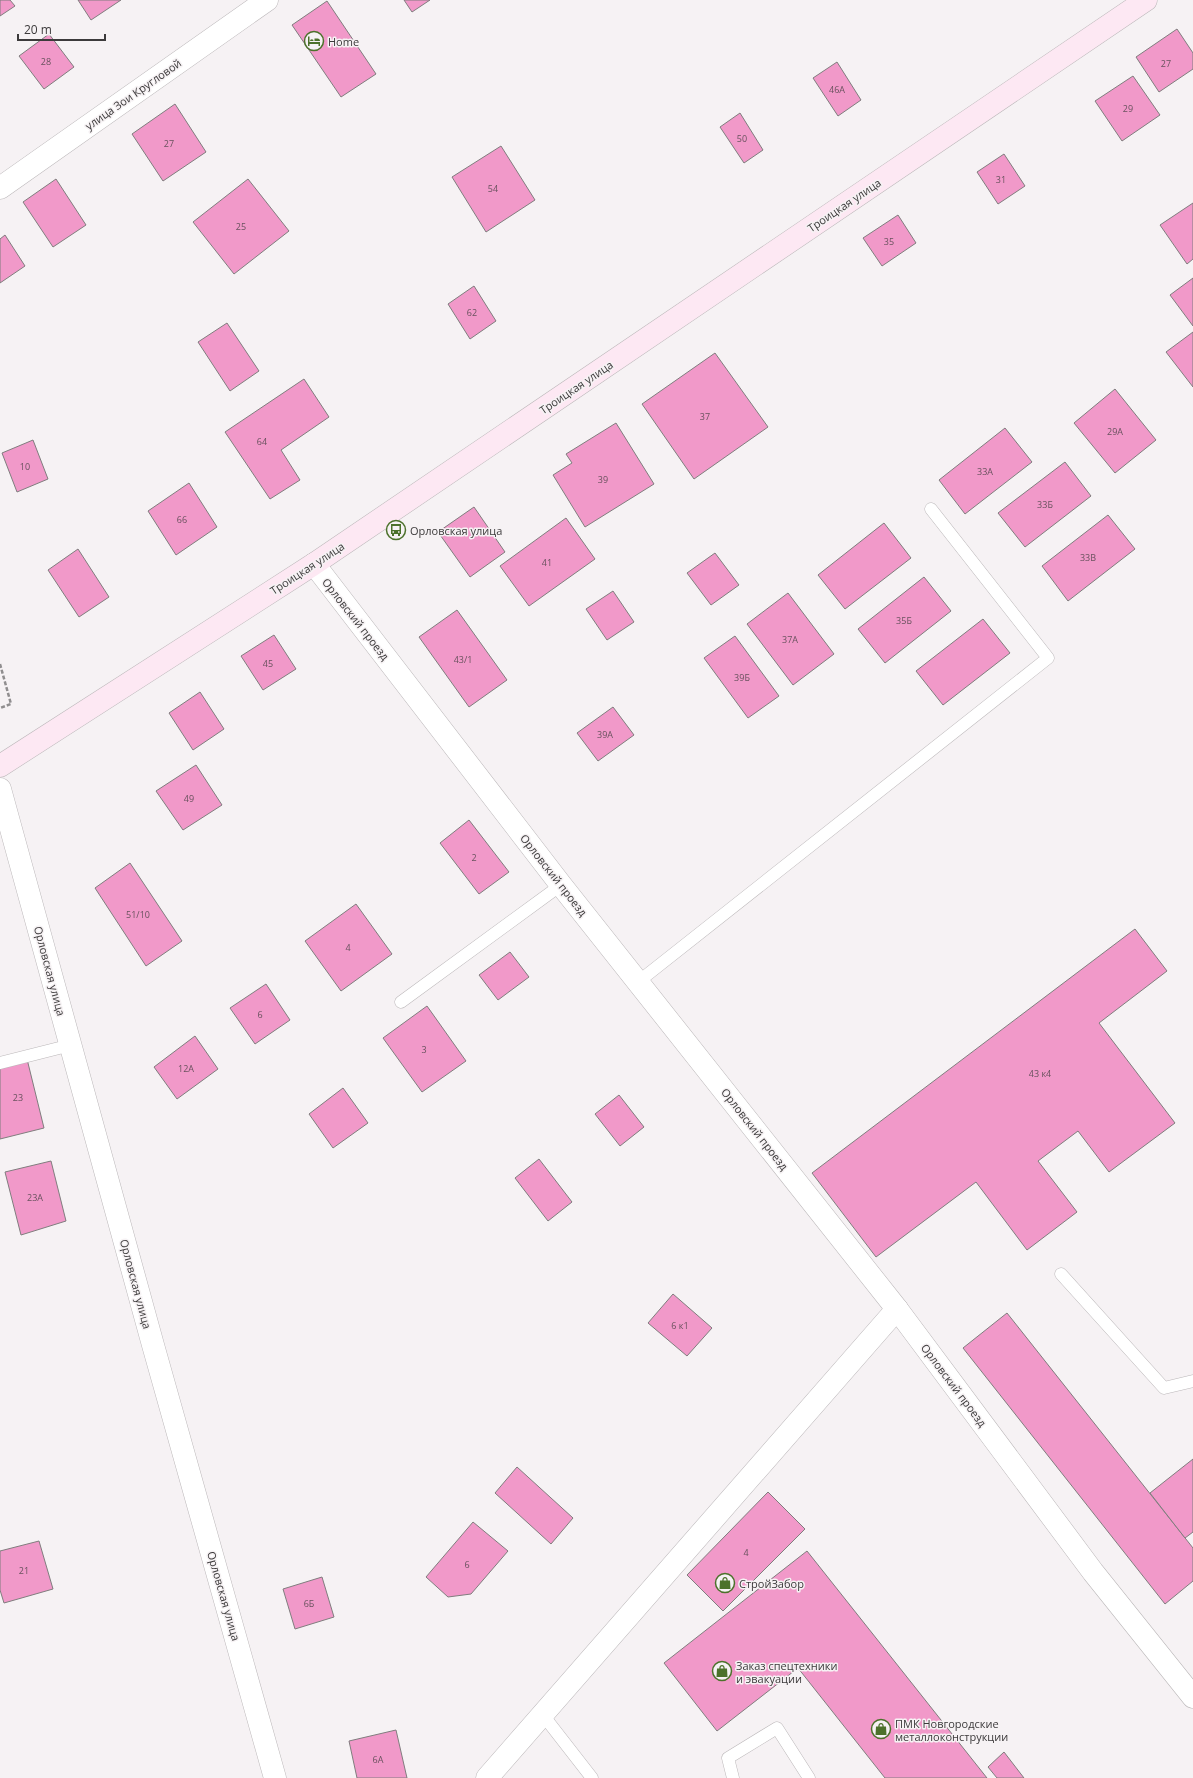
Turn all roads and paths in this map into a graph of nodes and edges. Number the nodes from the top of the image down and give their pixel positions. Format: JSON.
{"nodes":[{"id":1,"x":267,"y":0,"type":"edge"},
{"id":2,"x":1144,"y":0,"type":"edge"},
{"id":3,"x":0,"y":188,"type":"edge"},
{"id":4,"x":931,"y":510,"type":"dead end"},
{"id":5,"x":314,"y":564,"type":"junction"},
{"id":6,"x":0,"y":664,"type":"edge"},
{"id":7,"x":0,"y":708,"type":"edge"},
{"id":8,"x":0,"y":766,"type":"edge"},
{"id":9,"x":0,"y":789,"type":"edge"},
{"id":10,"x":561,"y":885,"type":"junction"},
{"id":11,"x":638,"y":982,"type":"junction"},
{"id":12,"x":401,"y":1002,"type":"dead end"},
{"id":13,"x":71,"y":1046,"type":"junction"},
{"id":14,"x":0,"y":1063,"type":"edge"},
{"id":15,"x":1061,"y":1274,"type":"dead end"},
{"id":16,"x":897,"y":1309,"type":"junction"},
{"id":17,"x":1193,"y":1381,"type":"edge"},
{"id":18,"x":1193,"y":1697,"type":"edge"},
{"id":19,"x":543,"y":1716,"type":"junction"},
{"id":20,"x":276,"y":1778,"type":"edge"},
{"id":21,"x":487,"y":1778,"type":"edge"},
{"id":22,"x":592,"y":1778,"type":"edge"},
{"id":23,"x":733,"y":1778,"type":"edge"},
{"id":24,"x":810,"y":1778,"type":"edge"}],
"edges":[{"from":1,"to":3,"type":"street","name":"улица Зои Кругловой"},
{"from":2,"to":5,"type":"main road","name":"Троицкая улица"},
{"from":4,"to":11,"type":"lane"},
{"from":5,"to":8,"type":"main road","name":"Троицкая улица"},
{"from":5,"to":10,"type":"street","name":"Орловский проезд"},
{"from":6,"to":7,"type":"path"},
{"from":9,"to":13,"type":"street","name":"Орловская улица"},
{"from":10,"to":11,"type":"street","name":"Орловский проезд"},
{"from":10,"to":12,"type":"lane"},
{"from":11,"to":16,"type":"street","name":"Орловский проезд"},
{"from":13,"to":14,"type":"lane"},
{"from":13,"to":20,"type":"street","name":"Орловская улица"},
{"from":15,"to":17,"type":"lane"},
{"from":16,"to":18,"type":"street","name":"Орловский проезд"},
{"from":16,"to":19,"type":"street"},
{"from":19,"to":21,"type":"street"},
{"from":19,"to":22,"type":"lane"},
{"from":23,"to":24,"type":"lane"}]}
